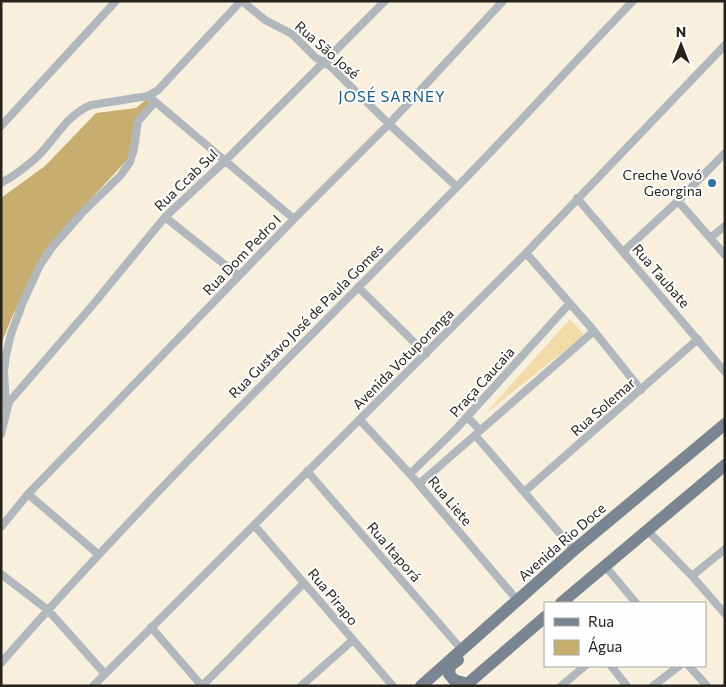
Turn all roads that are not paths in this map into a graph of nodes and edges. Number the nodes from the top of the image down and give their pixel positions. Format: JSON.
{"nodes":[{"id":1,"x":116,"y":1,"type":"edge"},
{"id":2,"x":242,"y":1,"type":"edge"},
{"id":3,"x":385,"y":1,"type":"edge"},
{"id":4,"x":503,"y":1,"type":"edge"},
{"id":5,"x":633,"y":1,"type":"edge"},
{"id":6,"x":725,"y":45,"type":"edge"},
{"id":7,"x":322,"y":63,"type":"junction"},
{"id":8,"x":148,"y":96,"type":"junction"},
{"id":9,"x":155,"y":102,"type":"junction"},
{"id":10,"x":389,"y":124,"type":"junction"},
{"id":11,"x":1,"y":126,"type":"edge"},
{"id":12,"x":725,"y":152,"type":"edge"},
{"id":13,"x":225,"y":161,"type":"junction"},
{"id":14,"x":1,"y":183,"type":"edge"},
{"id":15,"x":457,"y":187,"type":"junction"},
{"id":16,"x":577,"y":198,"type":"junction"},
{"id":17,"x":678,"y":201,"type":"junction"},
{"id":18,"x":165,"y":217,"type":"junction"},
{"id":19,"x":294,"y":219,"type":"junction"},
{"id":20,"x":725,"y":226,"type":"edge"},
{"id":21,"x":710,"y":238,"type":"junction"},
{"id":22,"x":624,"y":252,"type":"junction"},
{"id":23,"x":526,"y":253,"type":"junction"},
{"id":24,"x":725,"y":255,"type":"edge"},
{"id":25,"x":239,"y":276,"type":"junction"},
{"id":26,"x":358,"y":287,"type":"junction"},
{"id":27,"x":569,"y":304,"type":"junction"},
{"id":28,"x":594,"y":331,"type":"junction"},
{"id":29,"x":698,"y":340,"type":"junction"},
{"id":30,"x":426,"y":354,"type":"junction"},
{"id":31,"x":725,"y":372,"type":"edge"},
{"id":32,"x":641,"y":390,"type":"junction"},
{"id":33,"x":6,"y":409,"type":"junction"},
{"id":34,"x":467,"y":417,"type":"junction"},
{"id":35,"x":360,"y":420,"type":"junction"},
{"id":36,"x":725,"y":424,"type":"edge"},
{"id":37,"x":456,"y":429,"type":"junction"},
{"id":38,"x":1,"y":434,"type":"edge"},
{"id":39,"x":475,"y":435,"type":"junction"},
{"id":40,"x":725,"y":458,"type":"edge"},
{"id":41,"x":725,"y":465,"type":"edge"},
{"id":42,"x":307,"y":471,"type":"junction"},
{"id":43,"x":410,"y":474,"type":"junction"},
{"id":44,"x":711,"y":477,"type":"junction"},
{"id":45,"x":419,"y":484,"type":"junction"},
{"id":46,"x":524,"y":492,"type":"junction"},
{"id":47,"x":28,"y":494,"type":"junction"},
{"id":48,"x":254,"y":525,"type":"junction"},
{"id":49,"x":1,"y":528,"type":"edge"},
{"id":50,"x":648,"y":530,"type":"junction"},
{"id":51,"x":725,"y":549,"type":"edge"},
{"id":52,"x":574,"y":550,"type":"junction"},
{"id":53,"x":98,"y":554,"type":"junction"},
{"id":54,"x":606,"y":567,"type":"junction"},
{"id":55,"x":1,"y":574,"type":"edge"},
{"id":56,"x":692,"y":576,"type":"junction"},
{"id":57,"x":304,"y":583,"type":"junction"},
{"id":58,"x":562,"y":602,"type":"edge"},
{"id":59,"x":635,"y":602,"type":"edge"},
{"id":60,"x":514,"y":604,"type":"junction"},
{"id":61,"x":48,"y":610,"type":"junction"},
{"id":62,"x":725,"y":614,"type":"edge"},
{"id":63,"x":544,"y":618,"type":"edge"},
{"id":64,"x":151,"y":627,"type":"junction"},
{"id":65,"x":353,"y":640,"type":"junction"},
{"id":66,"x":462,"y":650,"type":"junction"},
{"id":67,"x":1,"y":662,"type":"edge"},
{"id":68,"x":583,"y":667,"type":"edge"},
{"id":69,"x":612,"y":667,"type":"edge"},
{"id":70,"x":678,"y":667,"type":"edge"},
{"id":71,"x":690,"y":667,"type":"edge"},
{"id":72,"x":104,"y":674,"type":"junction"},
{"id":73,"x":98,"y":684,"type":"edge"},
{"id":74,"x":428,"y":684,"type":"edge"},
{"id":75,"x":466,"y":685,"type":"edge"},
{"id":76,"x":202,"y":686,"type":"edge"},
{"id":77,"x":301,"y":686,"type":"edge"},
{"id":78,"x":393,"y":686,"type":"edge"},
{"id":79,"x":561,"y":686,"type":"edge"},
{"id":80,"x":628,"y":686,"type":"edge"},
{"id":81,"x":653,"y":686,"type":"edge"},
{"id":82,"x":707,"y":686,"type":"edge"}],
"edges":[{"from":1,"to":11,"type":"street"},
{"from":2,"to":7,"type":"street","name":"Rua São José"},
{"from":2,"to":8,"type":"street"},
{"from":3,"to":7,"type":"street","name":"Rua Ccab Sul"},
{"from":4,"to":10,"type":"street","name":"Rua Dom Pedro I"},
{"from":5,"to":15,"type":"street","name":"Rua Gustavo José de Paula Gomes"},
{"from":6,"to":16,"type":"street","name":"Avenida Votuporanga"},
{"from":7,"to":10,"type":"street","name":"Rua São José"},
{"from":7,"to":13,"type":"street","name":"Rua Ccab Sul"},
{"from":8,"to":9,"type":"street"},
{"from":8,"to":14,"type":"street"},
{"from":9,"to":13,"type":"street"},
{"from":9,"to":33,"type":"street"},
{"from":10,"to":15,"type":"street","name":"Rua São José"},
{"from":10,"to":19,"type":"street","name":"Rua Dom Pedro I"},
{"from":12,"to":17,"type":"street"},
{"from":13,"to":18,"type":"street","name":"Rua Ccab Sul"},
{"from":13,"to":19,"type":"street"},
{"from":15,"to":26,"type":"street","name":"Rua Gustavo José de Paula Gomes"},
{"from":16,"to":22,"type":"street","name":"Rua Taubate"},
{"from":16,"to":23,"type":"street","name":"Avenida Votuporanga"},
{"from":17,"to":21,"type":"street"},
{"from":17,"to":22,"type":"street"},
{"from":18,"to":25,"type":"street"},
{"from":18,"to":33,"type":"street","name":"Rua Ccab Sul"},
{"from":19,"to":25,"type":"street","name":"Rua Dom Pedro I"},
{"from":20,"to":21,"type":"street"},
{"from":21,"to":24,"type":"street"},
{"from":22,"to":29,"type":"street","name":"Rua Taubate"},
{"from":23,"to":27,"type":"street"},
{"from":23,"to":30,"type":"street","name":"Avenida Votuporanga"},
{"from":25,"to":47,"type":"street","name":"Rua Dom Pedro I"},
{"from":26,"to":30,"type":"street"},
{"from":26,"to":53,"type":"street","name":"Rua Gustavo José de Paula Gomes"},
{"from":27,"to":28,"type":"street"},
{"from":27,"to":34,"type":"street","name":"Praça Caucaia"},
{"from":28,"to":32,"type":"street"},
{"from":28,"to":39,"type":"street"},
{"from":29,"to":31,"type":"street","name":"Rua Taubate"},
{"from":29,"to":32,"type":"street","name":"Rua Solemar"},
{"from":30,"to":35,"type":"street","name":"Avenida Votuporanga"},
{"from":32,"to":46,"type":"street","name":"Rua Solemar"},
{"from":33,"to":38,"type":"street"},
{"from":34,"to":37,"type":"street","name":"Praça Caucaia"},
{"from":34,"to":39,"type":"street"},
{"from":35,"to":42,"type":"street","name":"Avenida Votuporanga"},
{"from":35,"to":43,"type":"street","name":"Rua Liete"},
{"from":36,"to":52,"type":"main road","name":"Avenida Rio Doce"},
{"from":37,"to":39,"type":"street"},
{"from":37,"to":43,"type":"street","name":"Praça Caucaia"},
{"from":39,"to":45,"type":"street"},
{"from":39,"to":46,"type":"street"},
{"from":40,"to":44,"type":"main road"},
{"from":41,"to":44,"type":"main road"},
{"from":42,"to":48,"type":"street","name":"Avenida Votuporanga"},
{"from":42,"to":66,"type":"street","name":"Rua Itaporá"},
{"from":43,"to":45,"type":"street","name":"Rua Liete"},
{"from":44,"to":50,"type":"main road"},
{"from":45,"to":60,"type":"street","name":"Rua Liete"},
{"from":46,"to":52,"type":"street"},
{"from":47,"to":49,"type":"street","name":"Rua Dom Pedro I"},
{"from":47,"to":53,"type":"street"},
{"from":48,"to":57,"type":"street","name":"Rua Pirapo"},
{"from":48,"to":64,"type":"street","name":"Avenida Votuporanga"},
{"from":50,"to":54,"type":"main road"},
{"from":50,"to":56,"type":"street"},
{"from":51,"to":56,"type":"street"},
{"from":52,"to":60,"type":"main road","name":"Avenida Rio Doce"},
{"from":53,"to":61,"type":"street","name":"Rua Gustavo José de Paula Gomes"},
{"from":54,"to":58,"type":"main road"},
{"from":54,"to":59,"type":"street"},
{"from":55,"to":61,"type":"street"},
{"from":56,"to":62,"type":"street"},
{"from":57,"to":65,"type":"street","name":"Rua Pirapo"},
{"from":57,"to":76,"type":"street"},
{"from":60,"to":66,"type":"main road","name":"Avenida Rio Doce"},
{"from":60,"to":75,"type":"main road"},
{"from":61,"to":67,"type":"street","name":"Rua Gustavo José de Paula Gomes"},
{"from":61,"to":72,"type":"street"},
{"from":63,"to":75,"type":"main road"},
{"from":64,"to":72,"type":"street","name":"Avenida Votuporanga"},
{"from":64,"to":76,"type":"street"},
{"from":65,"to":77,"type":"street"},
{"from":65,"to":78,"type":"street","name":"Rua Pirapo"},
{"from":66,"to":74,"type":"main road","name":"Avenida Rio Doce"},
{"from":68,"to":79,"type":"street"},
{"from":69,"to":80,"type":"street"},
{"from":70,"to":81,"type":"street"},
{"from":71,"to":82,"type":"street"},
{"from":72,"to":73,"type":"street","name":"Avenida Votuporanga"}]}
